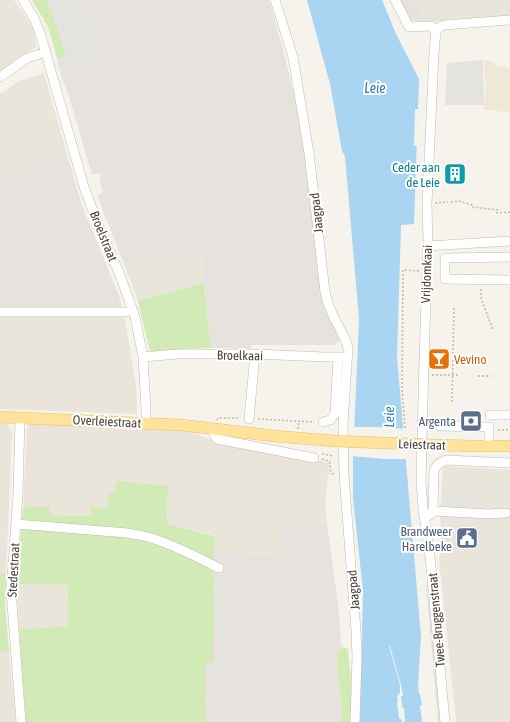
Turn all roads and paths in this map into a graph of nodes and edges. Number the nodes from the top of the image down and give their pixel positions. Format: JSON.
{"nodes":[{"id":1,"x":23,"y":0,"type":"edge"},
{"id":2,"x":275,"y":0,"type":"edge"},
{"id":3,"x":394,"y":0,"type":"edge"},
{"id":4,"x":510,"y":20,"type":"edge"},
{"id":5,"x":436,"y":31,"type":"junction"},
{"id":6,"x":46,"y":52,"type":"junction"},
{"id":7,"x":0,"y":77,"type":"edge"},
{"id":8,"x":427,"y":204,"type":"junction"},
{"id":9,"x":510,"y":212,"type":"edge"},
{"id":10,"x":510,"y":241,"type":"edge"},
{"id":11,"x":428,"y":246,"type":"junction"},
{"id":12,"x":510,"y":257,"type":"edge"},
{"id":13,"x":418,"y":271,"type":"dead end"},
{"id":14,"x":510,"y":280,"type":"edge"},
{"id":15,"x":481,"y":288,"type":"dead end"},
{"id":16,"x":454,"y":307,"type":"dead end"},
{"id":17,"x":133,"y":310,"type":"junction"},
{"id":18,"x":0,"y":312,"type":"edge"},
{"id":19,"x":493,"y":330,"type":"dead end"},
{"id":20,"x":255,"y":354,"type":"junction"},
{"id":21,"x":143,"y":357,"type":"junction"},
{"id":22,"x":342,"y":357,"type":"junction"},
{"id":23,"x":436,"y":374,"type":"dead end"},
{"id":24,"x":452,"y":375,"type":"junction"},
{"id":25,"x":458,"y":375,"type":"dead end"},
{"id":26,"x":478,"y":376,"type":"dead end"},
{"id":27,"x":491,"y":376,"type":"dead end"},
{"id":28,"x":452,"y":402,"type":"dead end"},
{"id":29,"x":490,"y":415,"type":"dead end"},
{"id":30,"x":510,"y":415,"type":"edge"},
{"id":31,"x":0,"y":417,"type":"edge"},
{"id":32,"x":20,"y":418,"type":"junction"},
{"id":33,"x":249,"y":419,"type":"junction"},
{"id":34,"x":299,"y":421,"type":"junction"},
{"id":35,"x":323,"y":422,"type":"joint"},
{"id":36,"x":146,"y":423,"type":"junction"},
{"id":37,"x":215,"y":426,"type":"junction"},
{"id":38,"x":440,"y":426,"type":"dead end"},
{"id":39,"x":298,"y":428,"type":"dead end"},
{"id":40,"x":405,"y":428,"type":"dead end"},
{"id":41,"x":489,"y":430,"type":"junction"},
{"id":42,"x":510,"y":430,"type":"edge"},
{"id":43,"x":334,"y":441,"type":"joint"},
{"id":44,"x":489,"y":446,"type":"junction"},
{"id":45,"x":510,"y":446,"type":"edge"},
{"id":46,"x":316,"y":456,"type":"junction"},
{"id":47,"x":339,"y":457,"type":"junction"},
{"id":48,"x":510,"y":463,"type":"edge"},
{"id":49,"x":337,"y":476,"type":"dead end"},
{"id":50,"x":433,"y":511,"type":"junction"},
{"id":51,"x":506,"y":513,"type":"dead end"},
{"id":52,"x":425,"y":517,"type":"junction"},
{"id":53,"x":16,"y":524,"type":"junction"},
{"id":54,"x":219,"y":568,"type":"dead end"},
{"id":55,"x":21,"y":722,"type":"edge"},
{"id":56,"x":355,"y":722,"type":"edge"},
{"id":57,"x":446,"y":722,"type":"edge"}],
"edges":[{"from":1,"to":6,"type":"street","name":"Broelstraat"},
{"from":2,"to":22,"type":"street","name":"Jaagpad"},
{"from":3,"to":5,"type":"street"},
{"from":4,"to":5,"type":"street"},
{"from":5,"to":8,"type":"street","name":"Vrijdomkaai"},
{"from":6,"to":7,"type":"street"},
{"from":6,"to":17,"type":"street","name":"Broelstraat"},
{"from":8,"to":9,"type":"path"},
{"from":8,"to":11,"type":"street","name":"Vrijdomkaai"},
{"from":10,"to":11,"type":"street"},
{"from":11,"to":52,"type":"street","name":"Vrijdomkaai"},
{"from":12,"to":14,"type":"street"},
{"from":13,"to":40,"type":"path","name":"Vrijdomkaai"},
{"from":15,"to":19,"type":"path"},
{"from":16,"to":24,"type":"path"},
{"from":17,"to":18,"type":"street"},
{"from":17,"to":21,"type":"street","name":"Broelstraat"},
{"from":20,"to":21,"type":"street","name":"Broelkaai"},
{"from":20,"to":22,"type":"street","name":"Broelkaai"},
{"from":20,"to":33,"type":"street"},
{"from":21,"to":36,"type":"street","name":"Broelstraat"},
{"from":22,"to":35,"type":"street"},
{"from":22,"to":47,"type":"street","name":"Jaagpad"},
{"from":23,"to":24,"type":"path"},
{"from":24,"to":25,"type":"path"},
{"from":24,"to":28,"type":"path"},
{"from":26,"to":27,"type":"path"},
{"from":29,"to":30,"type":"street"},
{"from":31,"to":32,"type":"main road","name":"Overleiestraat"},
{"from":32,"to":36,"type":"main road","name":"Overleiestraat"},
{"from":32,"to":53,"type":"street","name":"Stedestraat"},
{"from":33,"to":34,"type":"path"},
{"from":33,"to":37,"type":"path"},
{"from":34,"to":35,"type":"path"},
{"from":34,"to":39,"type":"path"},
{"from":36,"to":37,"type":"main road","name":"Overleiestraat"},
{"from":37,"to":43,"type":"main road","name":"Overleiestraat"},
{"from":37,"to":46,"type":"street"},
{"from":38,"to":41,"type":"street"},
{"from":41,"to":42,"type":"path"},
{"from":41,"to":44,"type":"street"},
{"from":43,"to":44,"type":"main road","name":"Leiestraat","bridge":true},
{"from":44,"to":45,"type":"main road","name":"Leiestraat"},
{"from":46,"to":47,"type":"path"},
{"from":46,"to":49,"type":"path"},
{"from":47,"to":56,"type":"street","name":"Jaagpad"},
{"from":48,"to":50,"type":"street","name":"Leiestraat"},
{"from":50,"to":51,"type":"street"},
{"from":50,"to":52,"type":"street"},
{"from":52,"to":57,"type":"street","name":"Twee-Bruggenstraat"},
{"from":53,"to":54,"type":"street"},
{"from":53,"to":55,"type":"street","name":"Stedestraat"}]}
